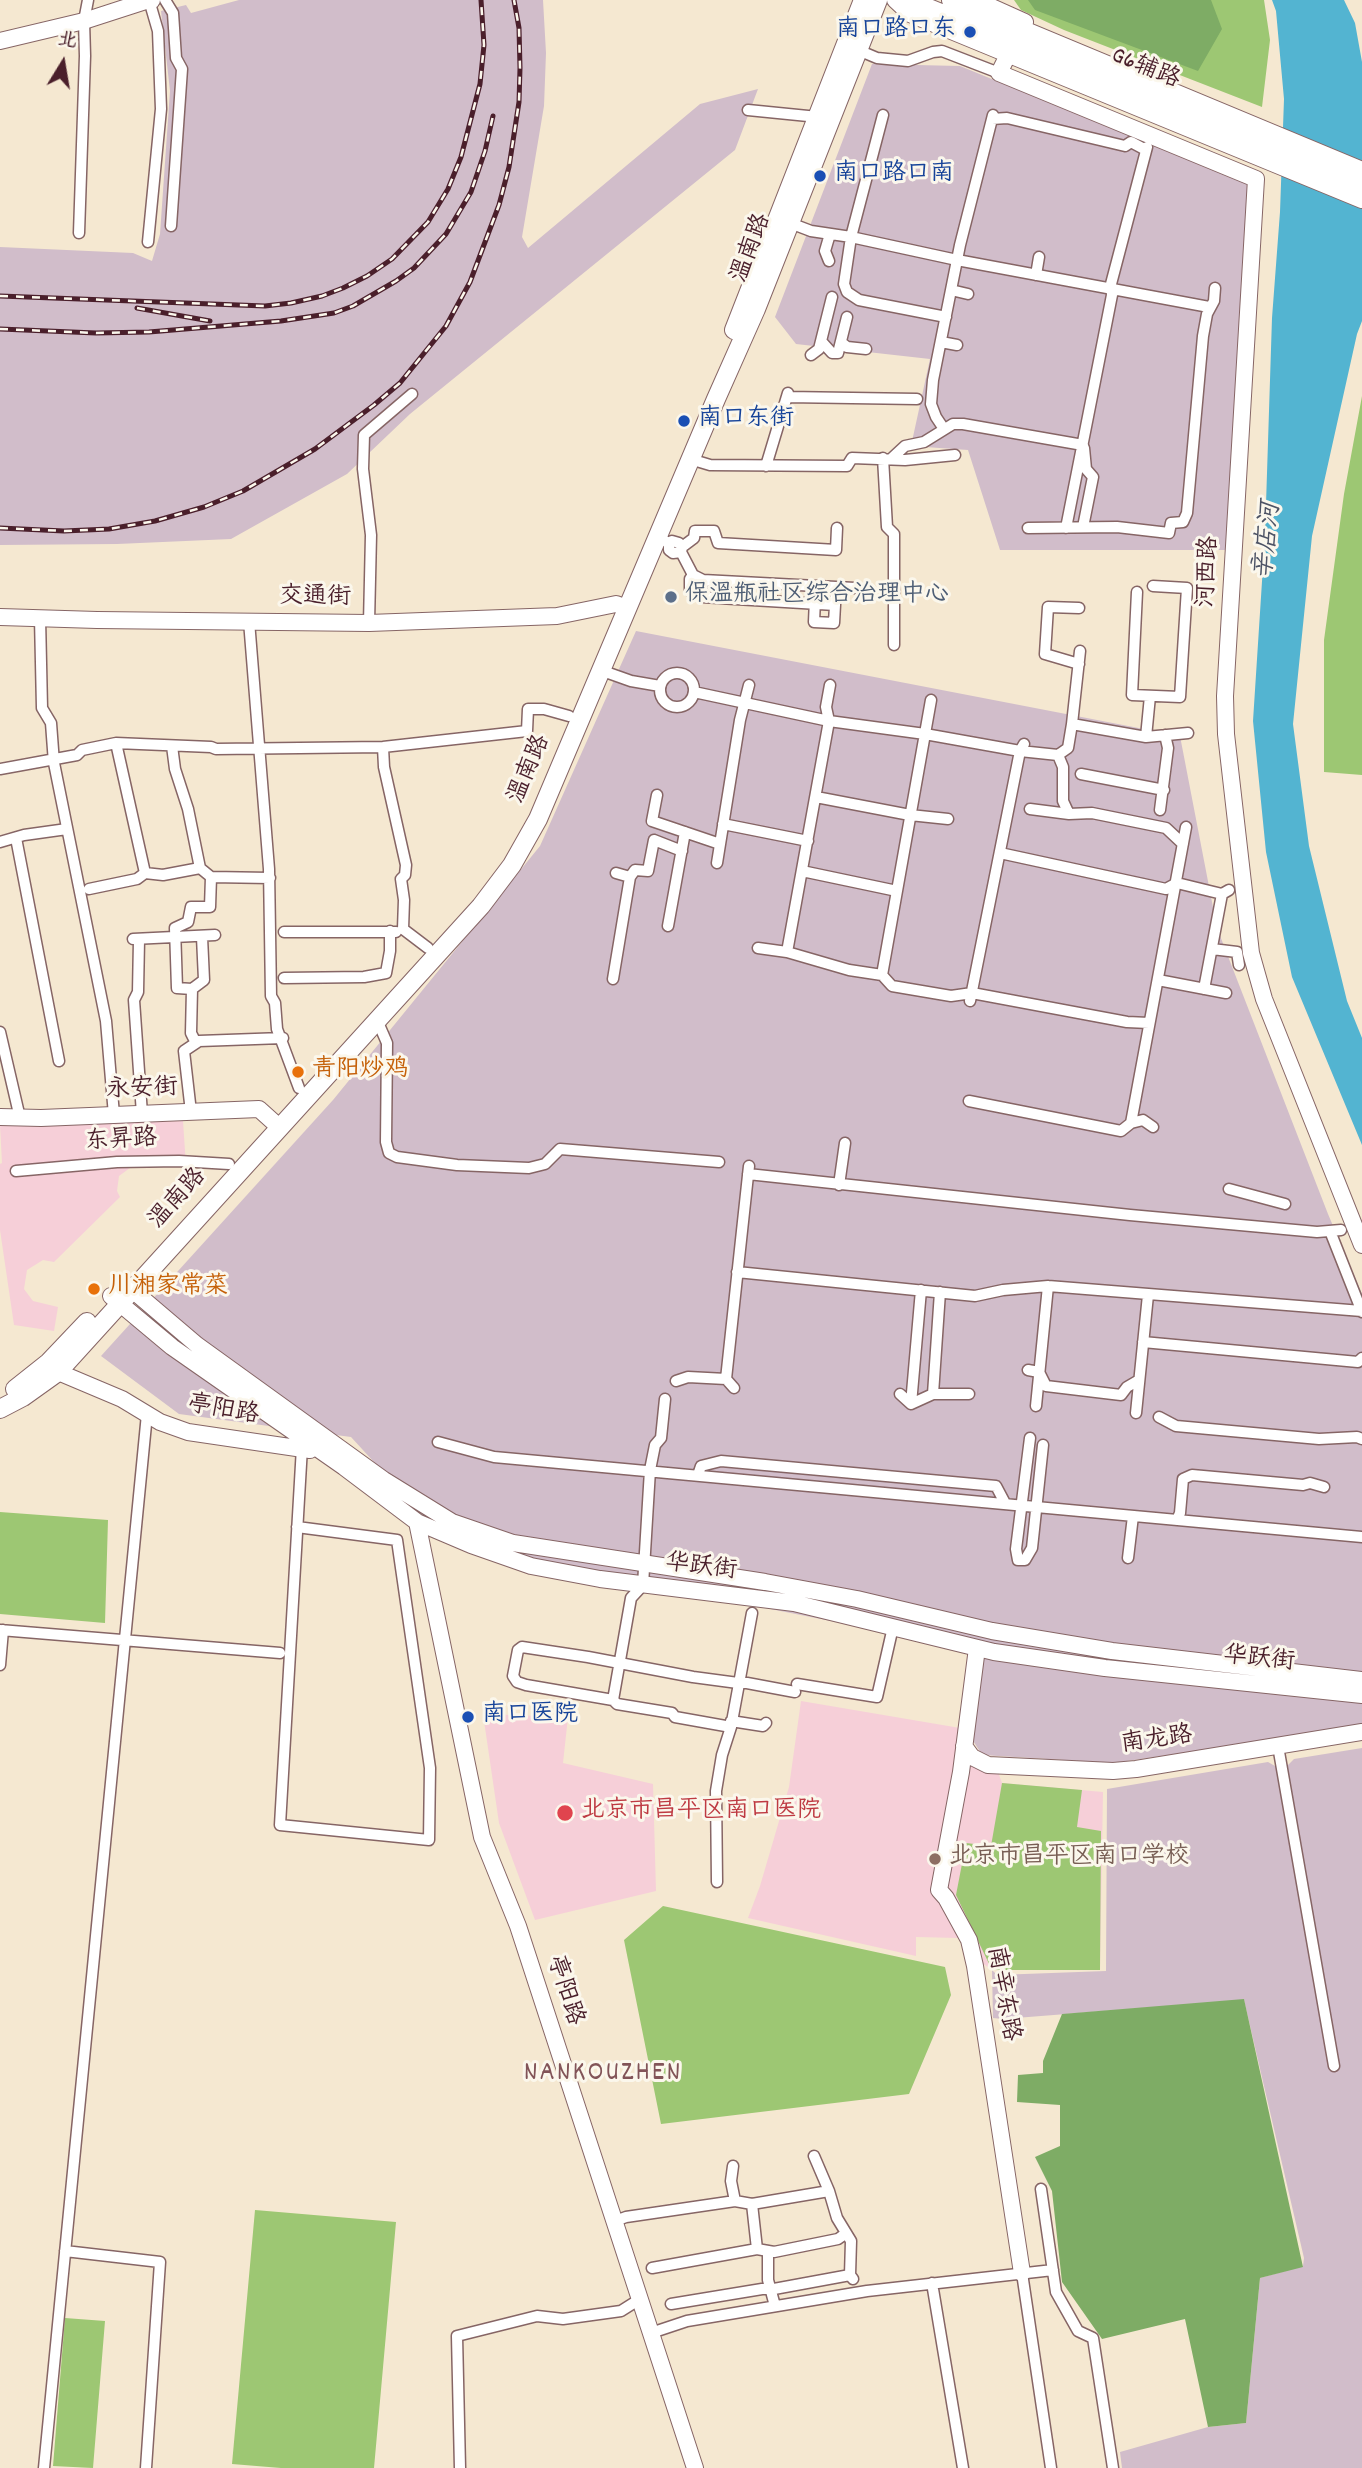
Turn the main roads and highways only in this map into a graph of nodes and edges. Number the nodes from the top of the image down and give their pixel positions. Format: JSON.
{"nodes":[{"id":1,"x":863,"y":0,"type":"edge"},
{"id":2,"x":878,"y":0,"type":"edge"},
{"id":3,"x":909,"y":0,"type":"edge"},
{"id":4,"x":951,"y":0,"type":"edge"},
{"id":5,"x":1256,"y":137,"type":"junction"},
{"id":6,"x":1362,"y":171,"type":"edge"},
{"id":7,"x":1362,"y":185,"type":"edge"},
{"id":8,"x":621,"y":606,"type":"junction"},
{"id":9,"x":275,"y":1123,"type":"junction"},
{"id":10,"x":121,"y":1293,"type":"junction"},
{"id":11,"x":54,"y":1367,"type":"junction"},
{"id":12,"x":0,"y":1397,"type":"edge"},
{"id":13,"x":0,"y":1409,"type":"edge"}],
"edges":[{"from":1,"to":8,"type":"main road","name":"温南路"},
{"from":2,"to":8,"type":"main road","name":"温南路"},
{"from":3,"to":5,"type":"main road","name":"G6辅路"},
{"from":4,"to":5,"type":"main road","name":"G6辅路"},
{"from":5,"to":6,"type":"main road","name":"G6辅路"},
{"from":5,"to":7,"type":"main road","name":"G6辅路"},
{"from":8,"to":9,"type":"main road","name":"温南路"},
{"from":8,"to":9,"type":"main road","name":"温南路"},
{"from":9,"to":10,"type":"main road","name":"温南路"},
{"from":9,"to":10,"type":"main road","name":"温南路"},
{"from":10,"to":11,"type":"main road","name":"温南路"},
{"from":11,"to":12,"type":"main road","name":"温南路"},
{"from":11,"to":13,"type":"main road","name":"温南路"}]}
